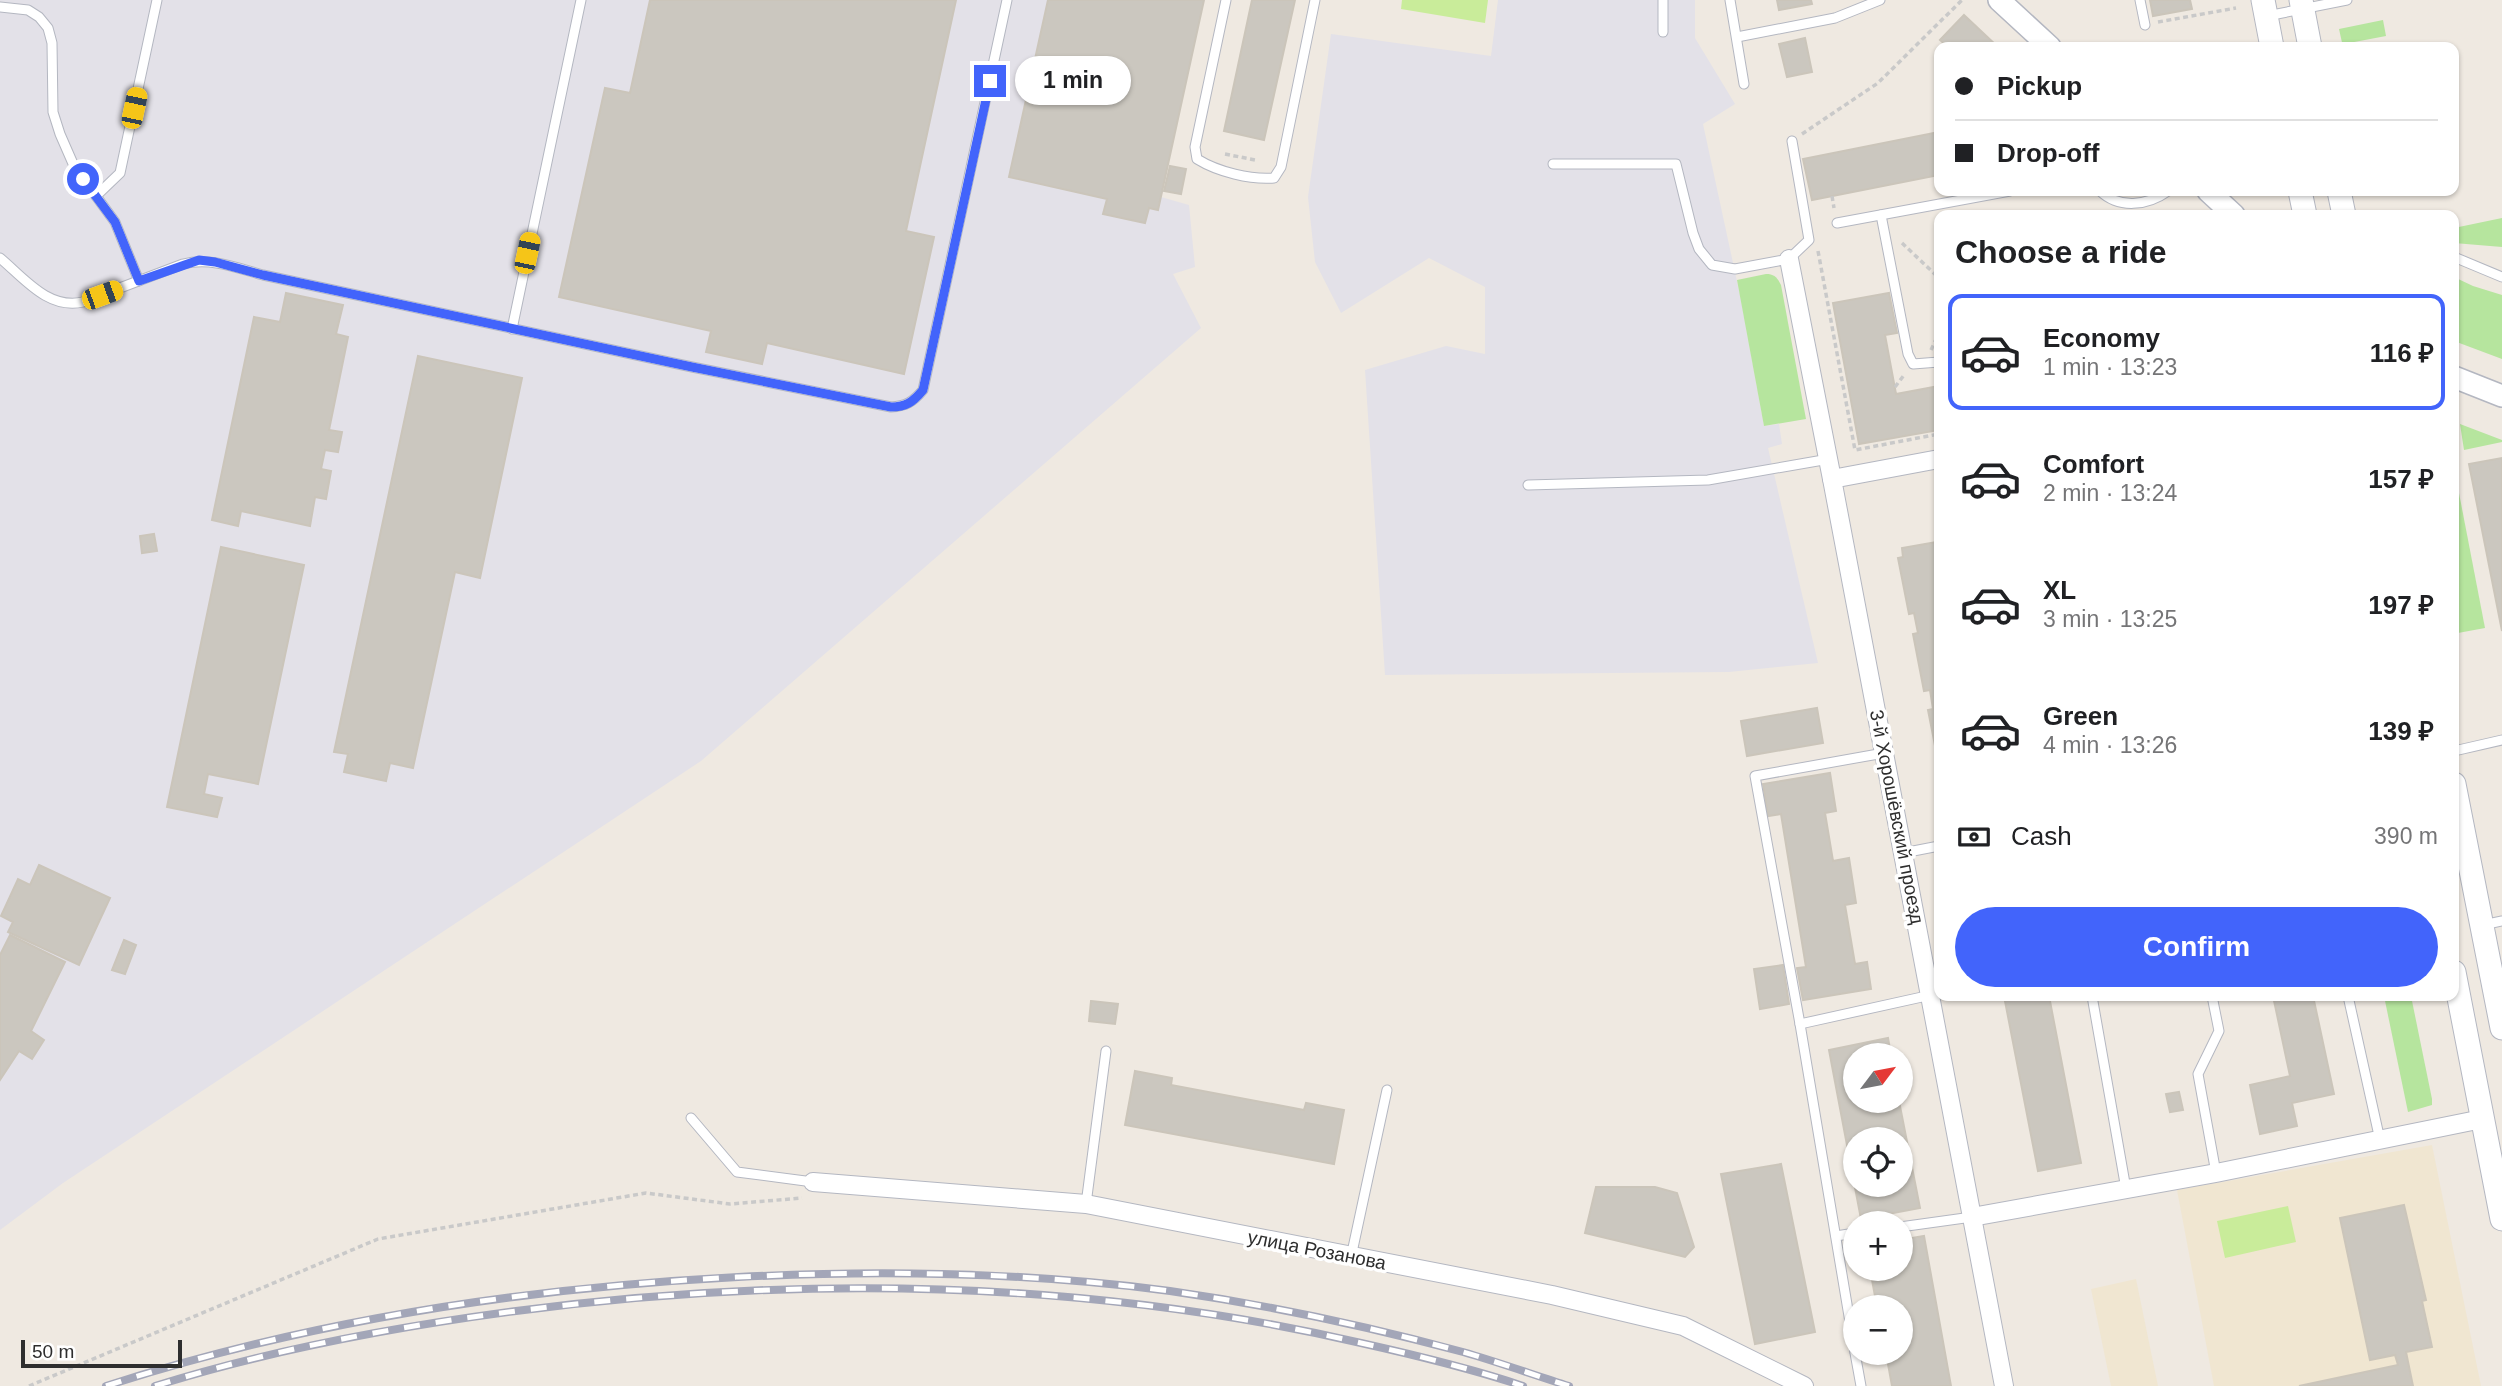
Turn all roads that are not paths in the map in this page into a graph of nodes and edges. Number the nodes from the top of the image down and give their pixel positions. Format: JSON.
{"nodes":[{"id":1,"x":157,"y":0,"type":"edge"},
{"id":2,"x":581,"y":0,"type":"edge"},
{"id":3,"x":1007,"y":0,"type":"edge"},
{"id":4,"x":1226,"y":0,"type":"edge"},
{"id":5,"x":1315,"y":0,"type":"edge"},
{"id":6,"x":1663,"y":0,"type":"edge"},
{"id":7,"x":1731,"y":0,"type":"edge"},
{"id":8,"x":1880,"y":0,"type":"edge"},
{"id":9,"x":1999,"y":0,"type":"edge"},
{"id":10,"x":2140,"y":0,"type":"edge"},
{"id":11,"x":2347,"y":0,"type":"edge"},
{"id":12,"x":1858,"y":4,"type":"edge"},
{"id":13,"x":2302,"y":5,"type":"edge"},
{"id":14,"x":0,"y":7,"type":"edge"},
{"id":15,"x":2264,"y":8,"type":"edge"},
{"id":16,"x":2145,"y":25,"type":"road end"},
{"id":17,"x":1663,"y":32,"type":"dead end"},
{"id":18,"x":1737,"y":37,"type":"junction"},
{"id":19,"x":2044,"y":42,"type":"edge"},
{"id":20,"x":2271,"y":42,"type":"edge"},
{"id":21,"x":2309,"y":42,"type":"edge"},
{"id":22,"x":1744,"y":84,"type":"dead end"},
{"id":23,"x":1792,"y":141,"type":"road end"},
{"id":24,"x":1553,"y":164,"type":"dead end"},
{"id":25,"x":96,"y":196,"type":"junction"},
{"id":26,"x":1983,"y":196,"type":"edge"},
{"id":27,"x":2107,"y":196,"type":"edge"},
{"id":28,"x":2158,"y":196,"type":"edge"},
{"id":29,"x":2213,"y":196,"type":"edge"},
{"id":30,"x":2229,"y":210,"type":"edge"},
{"id":31,"x":1881,"y":215,"type":"junction"},
{"id":32,"x":1837,"y":223,"type":"dead end"},
{"id":33,"x":0,"y":258,"type":"edge"},
{"id":34,"x":1789,"y":259,"type":"junction"},
{"id":35,"x":2459,"y":259,"type":"edge"},
{"id":36,"x":2502,"y":277,"type":"edge"},
{"id":37,"x":139,"y":281,"type":"junction"},
{"id":38,"x":512,"y":329,"type":"junction"},
{"id":39,"x":1934,"y":362,"type":"edge"},
{"id":40,"x":2459,"y":378,"type":"edge"},
{"id":41,"x":2478,"y":387,"type":"junction"},
{"id":42,"x":2459,"y":390,"type":"edge"},
{"id":43,"x":2502,"y":396,"type":"edge"},
{"id":44,"x":1829,"y":458,"type":"junction"},
{"id":45,"x":1934,"y":460,"type":"edge"},
{"id":46,"x":1832,"y":480,"type":"junction"},
{"id":47,"x":1528,"y":485,"type":"dead end"},
{"id":48,"x":2502,"y":740,"type":"edge"},
{"id":49,"x":2459,"y":750,"type":"edge"},
{"id":50,"x":1884,"y":753,"type":"junction"},
{"id":51,"x":2459,"y":803,"type":"edge"},
{"id":52,"x":1934,"y":847,"type":"edge"},
{"id":53,"x":1903,"y":853,"type":"junction"},
{"id":54,"x":2492,"y":923,"type":"edge"},
{"id":55,"x":1931,"y":995,"type":"junction"},
{"id":56,"x":2459,"y":998,"type":"edge"},
{"id":57,"x":2093,"y":1001,"type":"edge"},
{"id":58,"x":2213,"y":1001,"type":"edge"},
{"id":59,"x":2349,"y":1001,"type":"edge"},
{"id":60,"x":1800,"y":1024,"type":"junction"},
{"id":61,"x":2502,"y":1028,"type":"edge"},
{"id":62,"x":1106,"y":1051,"type":"dead end"},
{"id":63,"x":1387,"y":1090,"type":"dead end"},
{"id":64,"x":691,"y":1118,"type":"dead end"},
{"id":65,"x":2482,"y":1119,"type":"junction"},
{"id":66,"x":2380,"y":1140,"type":"junction"},
{"id":67,"x":2216,"y":1173,"type":"junction"},
{"id":68,"x":822,"y":1183,"type":"joint"},
{"id":69,"x":2126,"y":1189,"type":"junction"},
{"id":70,"x":1086,"y":1204,"type":"junction"},
{"id":71,"x":1972,"y":1217,"type":"junction"},
{"id":72,"x":2502,"y":1219,"type":"edge"},
{"id":73,"x":1913,"y":1225,"type":"edge"},
{"id":74,"x":1843,"y":1235,"type":"edge"},
{"id":75,"x":1836,"y":1236,"type":"junction"},
{"id":76,"x":1351,"y":1257,"type":"junction"},
{"id":77,"x":1846,"y":1295,"type":"edge"},
{"id":78,"x":1857,"y":1365,"type":"edge"},
{"id":79,"x":1804,"y":1386,"type":"edge"},
{"id":80,"x":1861,"y":1386,"type":"edge"},
{"id":81,"x":2004,"y":1386,"type":"edge"}],
"edges":[{"from":1,"to":25,"type":"lane"},
{"from":2,"to":38,"type":"lane"},
{"from":3,"to":38,"type":"lane"},
{"from":4,"to":5,"type":"lane"},
{"from":6,"to":17,"type":"lane"},
{"from":7,"to":18,"type":"lane"},
{"from":8,"to":12,"type":"lane"},
{"from":9,"to":19,"type":"street"},
{"from":10,"to":16,"type":"lane"},
{"from":11,"to":13,"type":"lane"},
{"from":12,"to":18,"type":"lane"},
{"from":13,"to":15,"type":"lane"},
{"from":13,"to":21,"type":"main road"},
{"from":14,"to":25,"type":"lane"},
{"from":15,"to":20,"type":"main road"},
{"from":18,"to":22,"type":"lane"},
{"from":23,"to":34,"type":"lane"},
{"from":24,"to":34,"type":"lane"},
{"from":25,"to":37,"type":"lane"},
{"from":26,"to":31,"type":"lane"},
{"from":27,"to":28,"type":"lane"},
{"from":29,"to":30,"type":"street"},
{"from":31,"to":32,"type":"lane"},
{"from":31,"to":39,"type":"lane"},
{"from":33,"to":37,"type":"lane"},
{"from":34,"to":44,"type":"street","name":"3-й Хорошёвский проезд"},
{"from":35,"to":36,"type":"lane"},
{"from":37,"to":38,"type":"lane"},
{"from":40,"to":41,"type":"street"},
{"from":41,"to":42,"type":"street"},
{"from":41,"to":43,"type":"street"},
{"from":44,"to":46,"type":"street","name":"3-й Хорошёвский проезд"},
{"from":44,"to":47,"type":"lane"},
{"from":45,"to":46,"type":"street"},
{"from":46,"to":50,"type":"street","name":"3-й Хорошёвский проезд"},
{"from":48,"to":49,"type":"lane"},
{"from":50,"to":53,"type":"street","name":"3-й Хорошёвский проезд"},
{"from":50,"to":60,"type":"lane"},
{"from":51,"to":54,"type":"main road"},
{"from":52,"to":53,"type":"lane"},
{"from":53,"to":55,"type":"street","name":"3-й Хорошёвский проезд"},
{"from":54,"to":61,"type":"main road"},
{"from":55,"to":60,"type":"lane"},
{"from":55,"to":71,"type":"street","name":"3-й Хорошёвский проезд"},
{"from":56,"to":65,"type":"main road"},
{"from":57,"to":69,"type":"lane"},
{"from":58,"to":67,"type":"lane"},
{"from":59,"to":66,"type":"lane"},
{"from":60,"to":75,"type":"lane"},
{"from":62,"to":70,"type":"lane"},
{"from":63,"to":76,"type":"lane"},
{"from":64,"to":68,"type":"lane"},
{"from":65,"to":66,"type":"street"},
{"from":65,"to":72,"type":"main road"},
{"from":66,"to":67,"type":"street"},
{"from":67,"to":69,"type":"street"},
{"from":68,"to":70,"type":"street","name":"улица Розанова"},
{"from":69,"to":71,"type":"street"},
{"from":70,"to":76,"type":"street","name":"улица Розанова"},
{"from":71,"to":73,"type":"lane"},
{"from":71,"to":81,"type":"street","name":"3-й Хорошёвский проезд"},
{"from":74,"to":75,"type":"lane"},
{"from":75,"to":77,"type":"lane"},
{"from":76,"to":79,"type":"street","name":"улица Розанова"},
{"from":78,"to":80,"type":"lane"}]}
